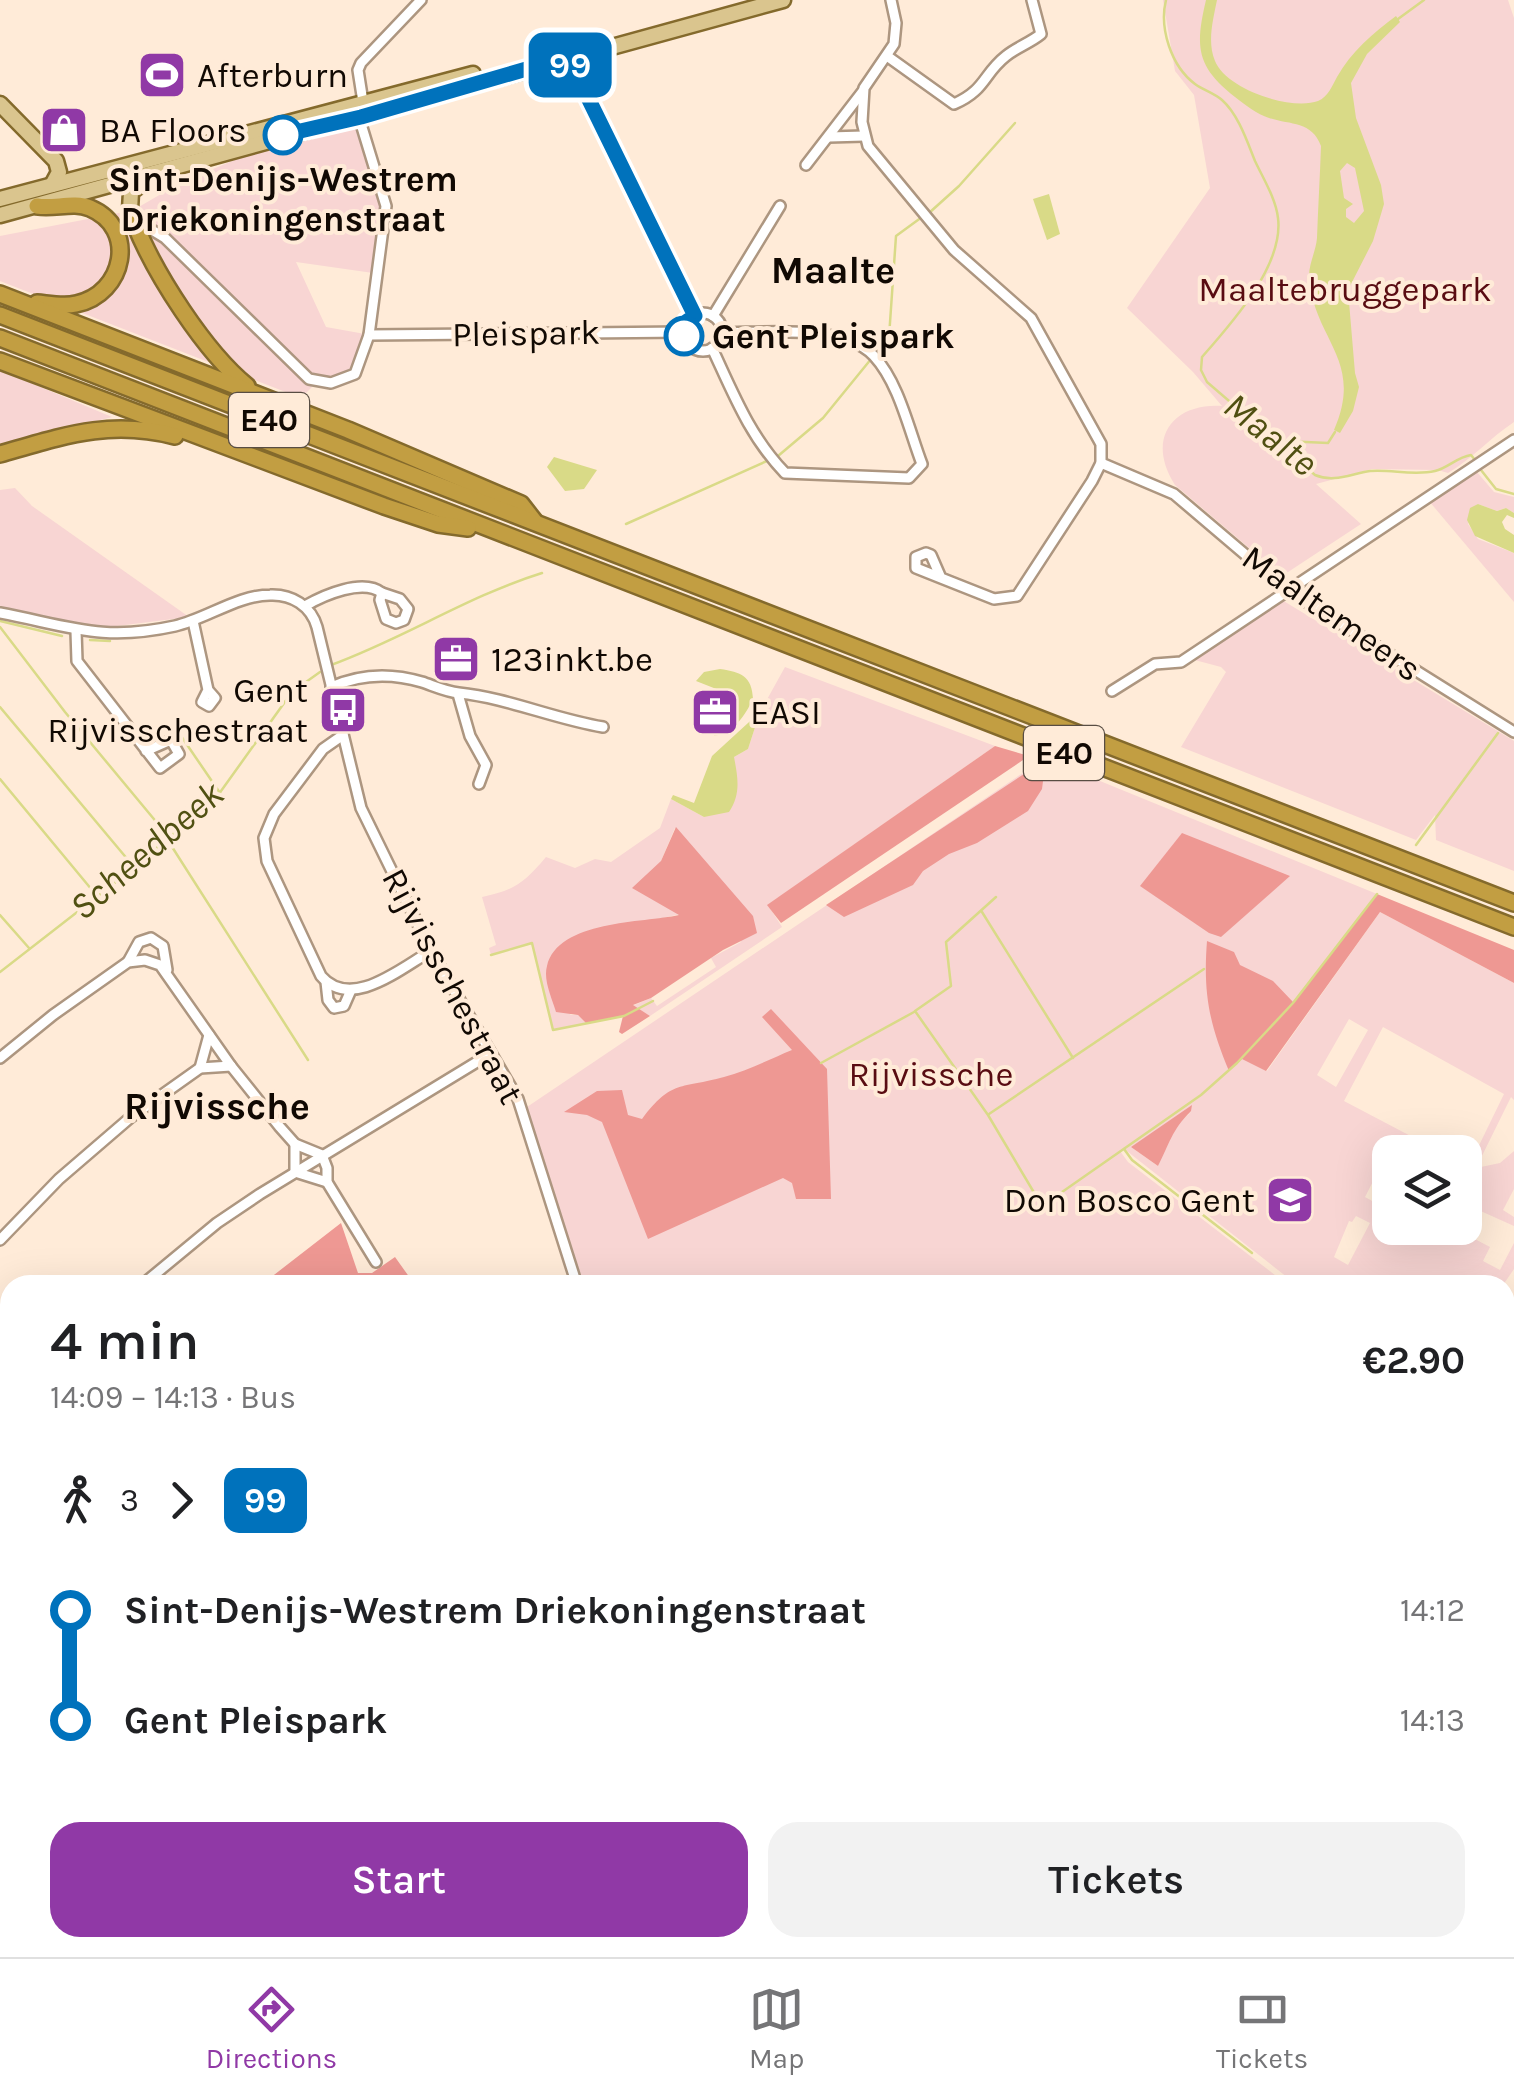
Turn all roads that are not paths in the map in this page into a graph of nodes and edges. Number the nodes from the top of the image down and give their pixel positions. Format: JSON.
{"nodes":[{"id":1,"x":421,"y":0,"type":"edge"},
{"id":2,"x":750,"y":0,"type":"edge"},
{"id":3,"x":783,"y":0,"type":"edge"},
{"id":4,"x":891,"y":0,"type":"edge"},
{"id":5,"x":1032,"y":0,"type":"edge"},
{"id":6,"x":567,"y":53,"type":"junction"},
{"id":7,"x":887,"y":56,"type":"junction"},
{"id":8,"x":864,"y":88,"type":"junction"},
{"id":9,"x":0,"y":104,"type":"edge"},
{"id":10,"x":362,"y":109,"type":"junction"},
{"id":11,"x":864,"y":136,"type":"junction"},
{"id":12,"x":828,"y":137,"type":"junction"},
{"id":13,"x":806,"y":165,"type":"dead end"},
{"id":14,"x":160,"y":169,"type":"junction"},
{"id":15,"x":52,"y":184,"type":"junction"},
{"id":16,"x":0,"y":199,"type":"edge"},
{"id":17,"x":37,"y":206,"type":"junction"},
{"id":18,"x":780,"y":206,"type":"dead end"},
{"id":19,"x":0,"y":215,"type":"edge"},
{"id":20,"x":134,"y":221,"type":"junction"},
{"id":21,"x":8,"y":298,"type":"edge"},
{"id":22,"x":0,"y":315,"type":"edge"},
{"id":23,"x":695,"y":316,"type":"junction"},
{"id":24,"x":712,"y":316,"type":"junction"},
{"id":25,"x":684,"y":332,"type":"junction"},
{"id":26,"x":721,"y":332,"type":"junction"},
{"id":27,"x":368,"y":335,"type":"junction"},
{"id":28,"x":0,"y":338,"type":"edge"},
{"id":29,"x":712,"y":348,"type":"junction"},
{"id":30,"x":0,"y":360,"type":"edge"},
{"id":31,"x":258,"y":394,"type":"junction"},
{"id":32,"x":1514,"y":440,"type":"edge"},
{"id":33,"x":223,"y":446,"type":"junction"},
{"id":34,"x":0,"y":454,"type":"edge"},
{"id":35,"x":1102,"y":463,"type":"junction"},
{"id":36,"x":538,"y":525,"type":"junction"},
{"id":37,"x":492,"y":531,"type":"junction"},
{"id":38,"x":941,"y":578,"type":"dead end"},
{"id":39,"x":1287,"y":590,"type":"junction"},
{"id":40,"x":382,"y":593,"type":"dead end"},
{"id":41,"x":305,"y":606,"type":"junction"},
{"id":42,"x":0,"y":613,"type":"edge"},
{"id":43,"x":192,"y":621,"type":"junction"},
{"id":44,"x":76,"y":631,"type":"junction"},
{"id":45,"x":331,"y":687,"type":"junction"},
{"id":46,"x":208,"y":690,"type":"dead end"},
{"id":47,"x":1112,"y":691,"type":"dead end"},
{"id":48,"x":458,"y":694,"type":"junction"},
{"id":49,"x":603,"y":728,"type":"dead end"},
{"id":50,"x":1514,"y":732,"type":"edge"},
{"id":51,"x":342,"y":735,"type":"junction"},
{"id":52,"x":146,"y":750,"type":"dead end"},
{"id":53,"x":480,"y":784,"type":"dead end"},
{"id":54,"x":1514,"y":903,"type":"edge"},
{"id":55,"x":1514,"y":927,"type":"edge"},
{"id":56,"x":431,"y":951,"type":"junction"},
{"id":57,"x":128,"y":962,"type":"junction"},
{"id":58,"x":167,"y":970,"type":"junction"},
{"id":59,"x":326,"y":982,"type":"junction"},
{"id":60,"x":351,"y":990,"type":"junction"},
{"id":61,"x":209,"y":1035,"type":"junction"},
{"id":62,"x":490,"y":1054,"type":"junction"},
{"id":63,"x":0,"y":1058,"type":"edge"},
{"id":64,"x":231,"y":1066,"type":"junction"},
{"id":65,"x":200,"y":1068,"type":"junction"},
{"id":66,"x":295,"y":1144,"type":"junction"},
{"id":67,"x":322,"y":1155,"type":"junction"},
{"id":68,"x":295,"y":1172,"type":"junction"},
{"id":69,"x":327,"y":1182,"type":"junction"},
{"id":70,"x":0,"y":1240,"type":"edge"},
{"id":71,"x":376,"y":1262,"type":"dead end"},
{"id":72,"x":154,"y":1275,"type":"edge"},
{"id":73,"x":575,"y":1275,"type":"edge"}],
"edges":[{"from":1,"to":10,"type":"street"},
{"from":2,"to":6,"type":"main road"},
{"from":3,"to":6,"type":"main road"},
{"from":4,"to":7,"type":"street"},
{"from":5,"to":7,"type":"street"},
{"from":6,"to":10,"type":"main road"},
{"from":6,"to":23,"type":"street"},
{"from":7,"to":8,"type":"street"},
{"from":8,"to":11,"type":"street"},
{"from":8,"to":12,"type":"street"},
{"from":9,"to":15,"type":"main road"},
{"from":10,"to":14,"type":"main road"},
{"from":10,"to":15,"type":"main road"},
{"from":10,"to":27,"type":"street"},
{"from":11,"to":12,"type":"street"},
{"from":11,"to":35,"type":"street"},
{"from":12,"to":13,"type":"street"},
{"from":14,"to":17,"type":"main road"},
{"from":14,"to":20,"type":"main road"},
{"from":15,"to":16,"type":"main road"},
{"from":17,"to":19,"type":"main road"},
{"from":17,"to":21,"type":"highway"},
{"from":18,"to":24,"type":"street"},
{"from":20,"to":27,"type":"street"},
{"from":20,"to":31,"type":"highway"},
{"from":21,"to":31,"type":"highway"},
{"from":22,"to":36,"type":"highway","number":"E40"},
{"from":23,"to":24,"type":"street"},
{"from":23,"to":25,"type":"street"},
{"from":24,"to":26,"type":"street"},
{"from":25,"to":27,"type":"street","name":"Pleispark"},
{"from":25,"to":29,"type":"street"},
{"from":26,"to":29,"type":"street"},
{"from":26,"to":29,"type":"street"},
{"from":28,"to":37,"type":"highway","number":"E40"},
{"from":30,"to":33,"type":"highway"},
{"from":31,"to":36,"type":"highway"},
{"from":32,"to":39,"type":"street"},
{"from":33,"to":34,"type":"highway"},
{"from":33,"to":37,"type":"highway"},
{"from":35,"to":38,"type":"street"},
{"from":35,"to":39,"type":"street","name":"Maaltemeers"},
{"from":36,"to":54,"type":"highway","number":"E40"},
{"from":37,"to":55,"type":"highway","number":"E40"},
{"from":39,"to":47,"type":"street"},
{"from":39,"to":50,"type":"street","name":"Maaltemeers"},
{"from":40,"to":41,"type":"street"},
{"from":41,"to":43,"type":"street"},
{"from":41,"to":45,"type":"street","name":"Rijvisschestraat"},
{"from":42,"to":44,"type":"street"},
{"from":43,"to":44,"type":"street"},
{"from":43,"to":46,"type":"street"},
{"from":44,"to":52,"type":"street"},
{"from":45,"to":48,"type":"street"},
{"from":45,"to":51,"type":"street","name":"Rijvisschestraat"},
{"from":48,"to":49,"type":"street"},
{"from":48,"to":53,"type":"street"},
{"from":51,"to":56,"type":"street","name":"Rijvisschestraat"},
{"from":51,"to":59,"type":"street"},
{"from":56,"to":60,"type":"street"},
{"from":56,"to":62,"type":"street","name":"Rijvisschestraat"},
{"from":57,"to":58,"type":"street"},
{"from":57,"to":58,"type":"street"},
{"from":57,"to":63,"type":"street"},
{"from":58,"to":61,"type":"street"},
{"from":59,"to":60,"type":"street"},
{"from":59,"to":60,"type":"street"},
{"from":61,"to":64,"type":"street"},
{"from":61,"to":65,"type":"street"},
{"from":62,"to":67,"type":"street"},
{"from":62,"to":73,"type":"street","name":"Rijvisschestraat"},
{"from":64,"to":65,"type":"street"},
{"from":64,"to":66,"type":"street"},
{"from":65,"to":70,"type":"street"},
{"from":66,"to":67,"type":"street"},
{"from":66,"to":68,"type":"street"},
{"from":67,"to":68,"type":"street"},
{"from":67,"to":69,"type":"street"},
{"from":68,"to":69,"type":"street"},
{"from":68,"to":72,"type":"street"},
{"from":69,"to":71,"type":"street"}]}
